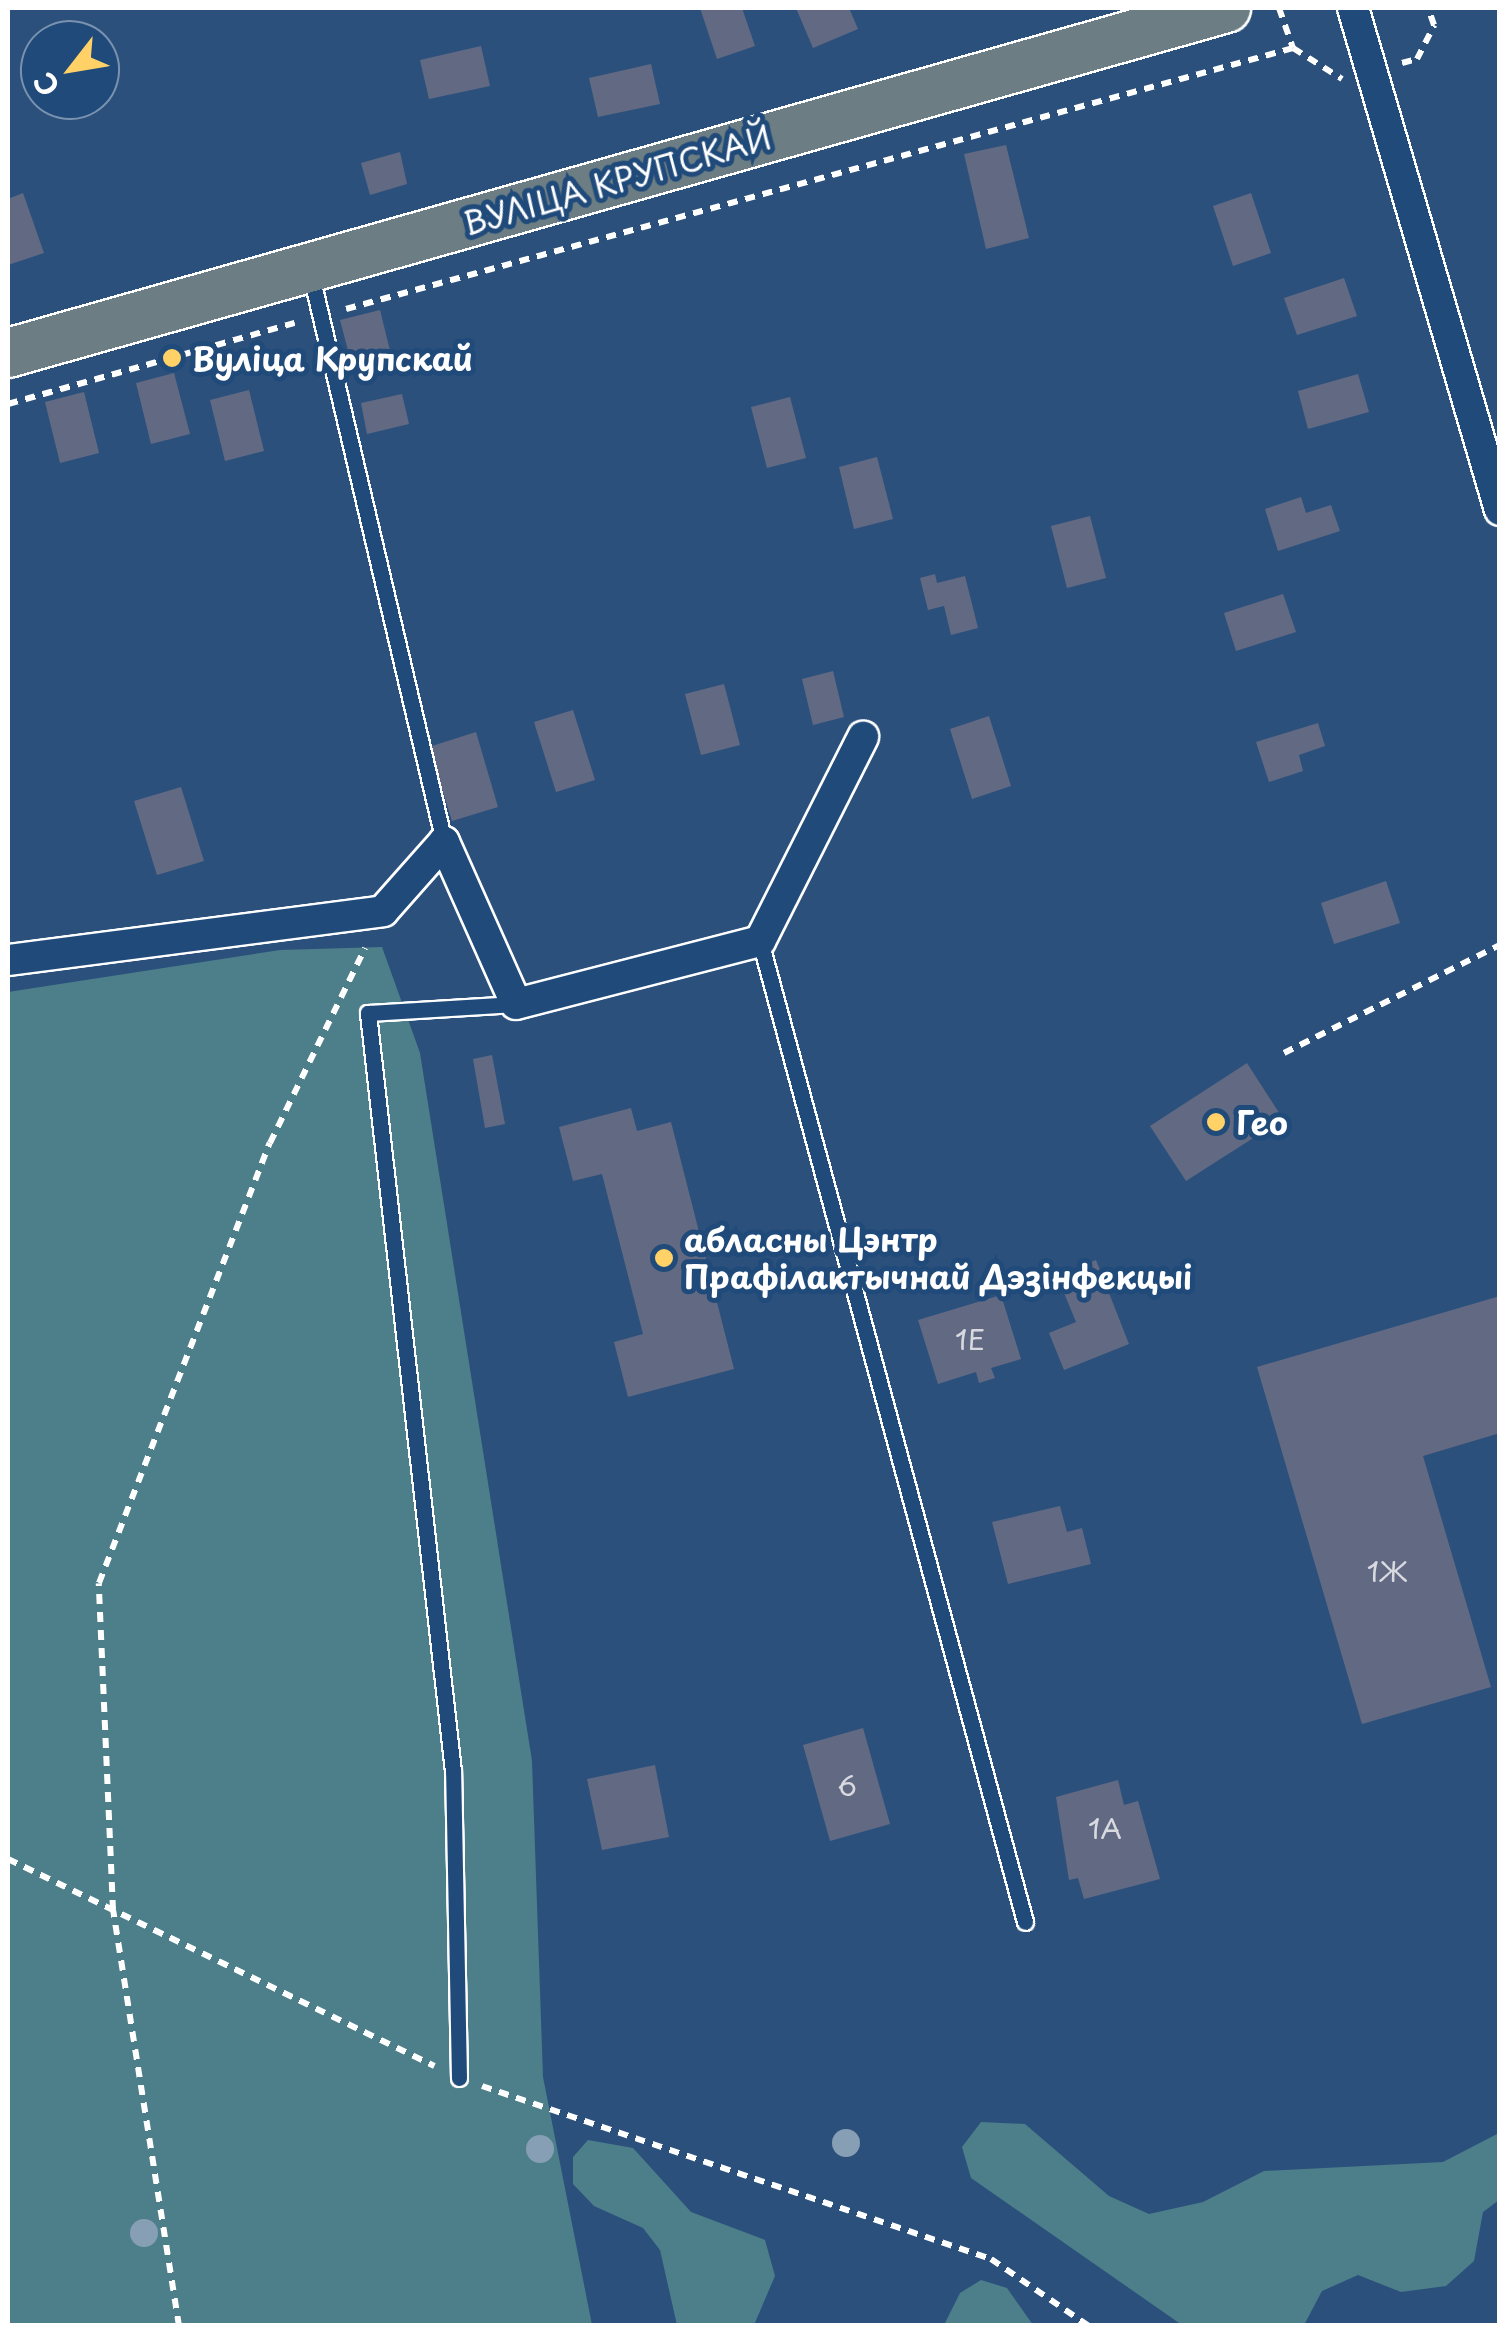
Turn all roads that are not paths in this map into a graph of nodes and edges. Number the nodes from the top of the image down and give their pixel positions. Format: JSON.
{"nodes":[{"id":1,"x":1226,"y":8,"type":"edge"},
{"id":2,"x":1353,"y":8,"type":"edge"},
{"id":3,"x":308,"y":266,"type":"junction"},
{"id":4,"x":8,"y":353,"type":"edge"},
{"id":5,"x":1500,"y":510,"type":"edge"},
{"id":6,"x":864,"y":737,"type":"dead end"},
{"id":7,"x":444,"y":842,"type":"junction"},
{"id":8,"x":760,"y":941,"type":"junction"},
{"id":9,"x":8,"y":960,"type":"edge"},
{"id":10,"x":516,"y":1004,"type":"junction"},
{"id":11,"x":1025,"y":1922,"type":"dead end"},
{"id":12,"x":458,"y":2078,"type":"road end"}],
"edges":[{"from":1,"to":3,"type":"main road","name":"ВУЛІЦА КРУПСКАЙ"},
{"from":2,"to":5,"type":"street"},
{"from":3,"to":4,"type":"main road","name":"ВУЛІЦА КРУПСКАЙ"},
{"from":3,"to":7,"type":"lane"},
{"from":6,"to":8,"type":"street"},
{"from":7,"to":9,"type":"street"},
{"from":7,"to":10,"type":"street"},
{"from":8,"to":10,"type":"street"},
{"from":8,"to":11,"type":"lane"},
{"from":10,"to":12,"type":"lane"}]}
